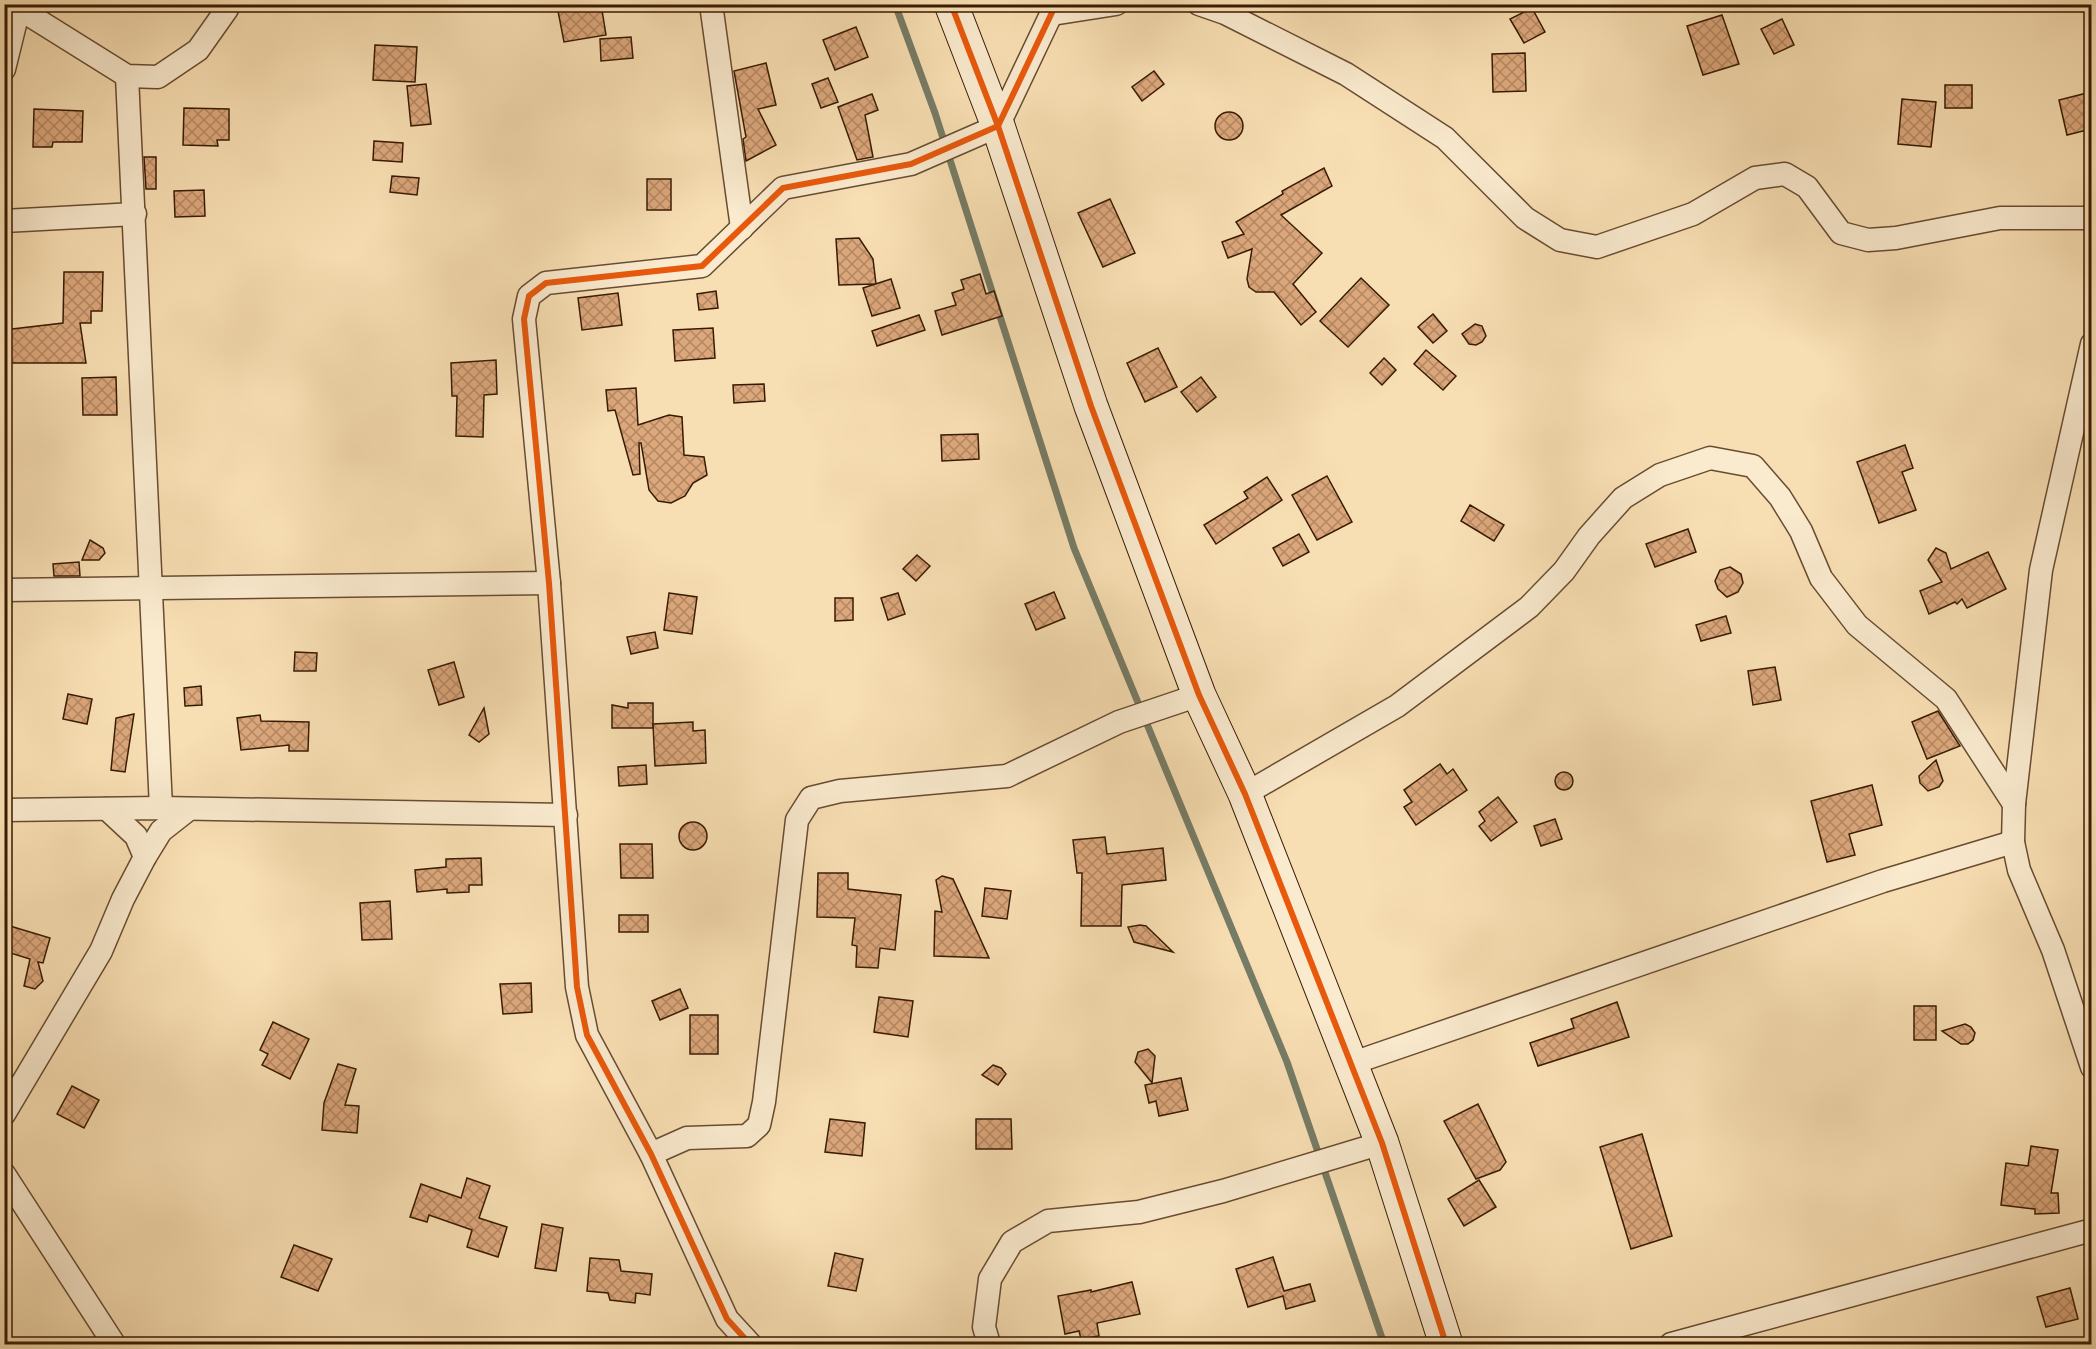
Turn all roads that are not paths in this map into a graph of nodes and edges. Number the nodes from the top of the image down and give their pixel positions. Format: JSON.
{"nodes":[{"id":1,"x":227,"y":4,"type":"edge"},
{"id":2,"x":711,"y":4,"type":"edge"},
{"id":3,"x":951,"y":4,"type":"edge"},
{"id":4,"x":1116,"y":4,"type":"edge"},
{"id":5,"x":1199,"y":4,"type":"edge"},
{"id":6,"x":15,"y":6,"type":"edge"},
{"id":7,"x":1054,"y":9,"type":"edge"},
{"id":8,"x":4,"y":69,"type":"edge"},
{"id":9,"x":127,"y":76,"type":"junction"},
{"id":10,"x":998,"y":126,"type":"junction"},
{"id":11,"x":135,"y":214,"type":"junction"},
{"id":12,"x":2091,"y":218,"type":"edge"},
{"id":13,"x":4,"y":221,"type":"edge"},
{"id":14,"x":742,"y":228,"type":"junction"},
{"id":15,"x":2091,"y":344,"type":"edge"},
{"id":16,"x":549,"y":583,"type":"junction"},
{"id":17,"x":152,"y":589,"type":"junction"},
{"id":18,"x":4,"y":590,"type":"edge"},
{"id":19,"x":1199,"y":695,"type":"junction"},
{"id":20,"x":1245,"y":794,"type":"junction"},
{"id":21,"x":2014,"y":804,"type":"junction"},
{"id":22,"x":161,"y":808,"type":"junction"},
{"id":23,"x":107,"y":809,"type":"junction"},
{"id":24,"x":189,"y":809,"type":"junction"},
{"id":25,"x":4,"y":810,"type":"edge"},
{"id":26,"x":566,"y":815,"type":"junction"},
{"id":27,"x":2013,"y":842,"type":"junction"},
{"id":28,"x":145,"y":857,"type":"junction"},
{"id":29,"x":1350,"y":1064,"type":"junction"},
{"id":30,"x":2091,"y":1067,"type":"edge"},
{"id":31,"x":4,"y":1114,"type":"edge"},
{"id":32,"x":1382,"y":1143,"type":"junction"},
{"id":33,"x":651,"y":1154,"type":"junction"},
{"id":34,"x":4,"y":1174,"type":"edge"},
{"id":35,"x":2091,"y":1230,"type":"edge"},
{"id":36,"x":114,"y":1344,"type":"edge"},
{"id":37,"x":750,"y":1344,"type":"edge"},
{"id":38,"x":989,"y":1344,"type":"edge"},
{"id":39,"x":1446,"y":1344,"type":"edge"},
{"id":40,"x":1671,"y":1344,"type":"edge"}],
"edges":[{"from":1,"to":9,"type":"street"},
{"from":2,"to":14,"type":"street"},
{"from":3,"to":10,"type":"street"},
{"from":4,"to":7,"type":"street"},
{"from":5,"to":12,"type":"street"},
{"from":6,"to":8,"type":"street"},
{"from":6,"to":9,"type":"street"},
{"from":7,"to":10,"type":"street"},
{"from":9,"to":11,"type":"street"},
{"from":10,"to":14,"type":"street"},
{"from":10,"to":19,"type":"street"},
{"from":11,"to":13,"type":"street"},
{"from":11,"to":17,"type":"street"},
{"from":14,"to":16,"type":"street"},
{"from":15,"to":21,"type":"street"},
{"from":16,"to":17,"type":"street"},
{"from":16,"to":26,"type":"street"},
{"from":17,"to":18,"type":"street"},
{"from":17,"to":22,"type":"street"},
{"from":19,"to":20,"type":"street"},
{"from":19,"to":33,"type":"street"},
{"from":20,"to":21,"type":"street"},
{"from":20,"to":29,"type":"street"},
{"from":21,"to":27,"type":"street"},
{"from":22,"to":23,"type":"street"},
{"from":22,"to":24,"type":"street"},
{"from":23,"to":25,"type":"street"},
{"from":23,"to":28,"type":"street"},
{"from":24,"to":26,"type":"street"},
{"from":24,"to":28,"type":"street"},
{"from":26,"to":33,"type":"street"},
{"from":27,"to":29,"type":"street"},
{"from":27,"to":30,"type":"street"},
{"from":28,"to":31,"type":"street"},
{"from":29,"to":32,"type":"street"},
{"from":32,"to":38,"type":"street"},
{"from":32,"to":39,"type":"street"},
{"from":33,"to":37,"type":"street"},
{"from":34,"to":36,"type":"street"},
{"from":35,"to":40,"type":"street"}]}
